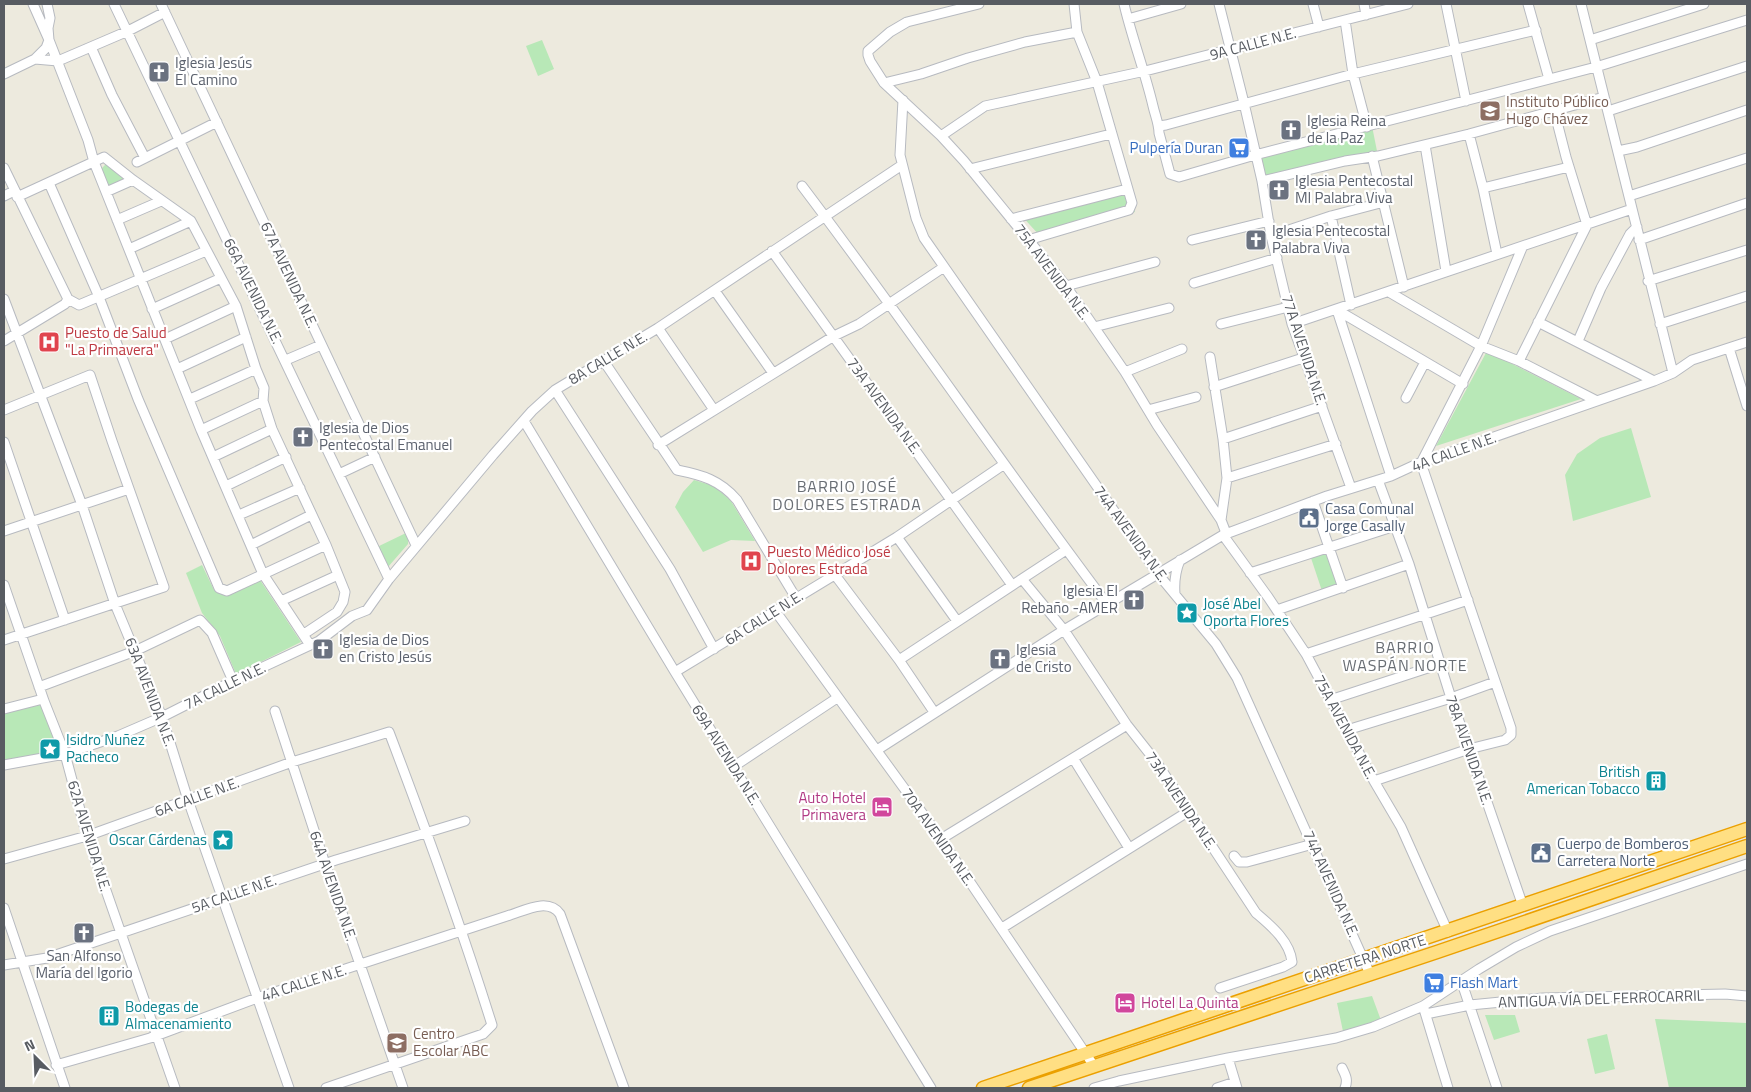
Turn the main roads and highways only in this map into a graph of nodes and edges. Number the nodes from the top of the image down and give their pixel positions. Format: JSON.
{"nodes":[{"id":1,"x":1747,"y":829,"type":"edge"},
{"id":2,"x":1747,"y":846,"type":"edge"},
{"id":3,"x":983,"y":1088,"type":"edge"},
{"id":4,"x":1029,"y":1088,"type":"edge"}],
"edges":[{"from":1,"to":3,"type":"highway","name":"CARRETERA NORTE"},
{"from":2,"to":4,"type":"highway","name":"CARRETERA NORTE"}]}
